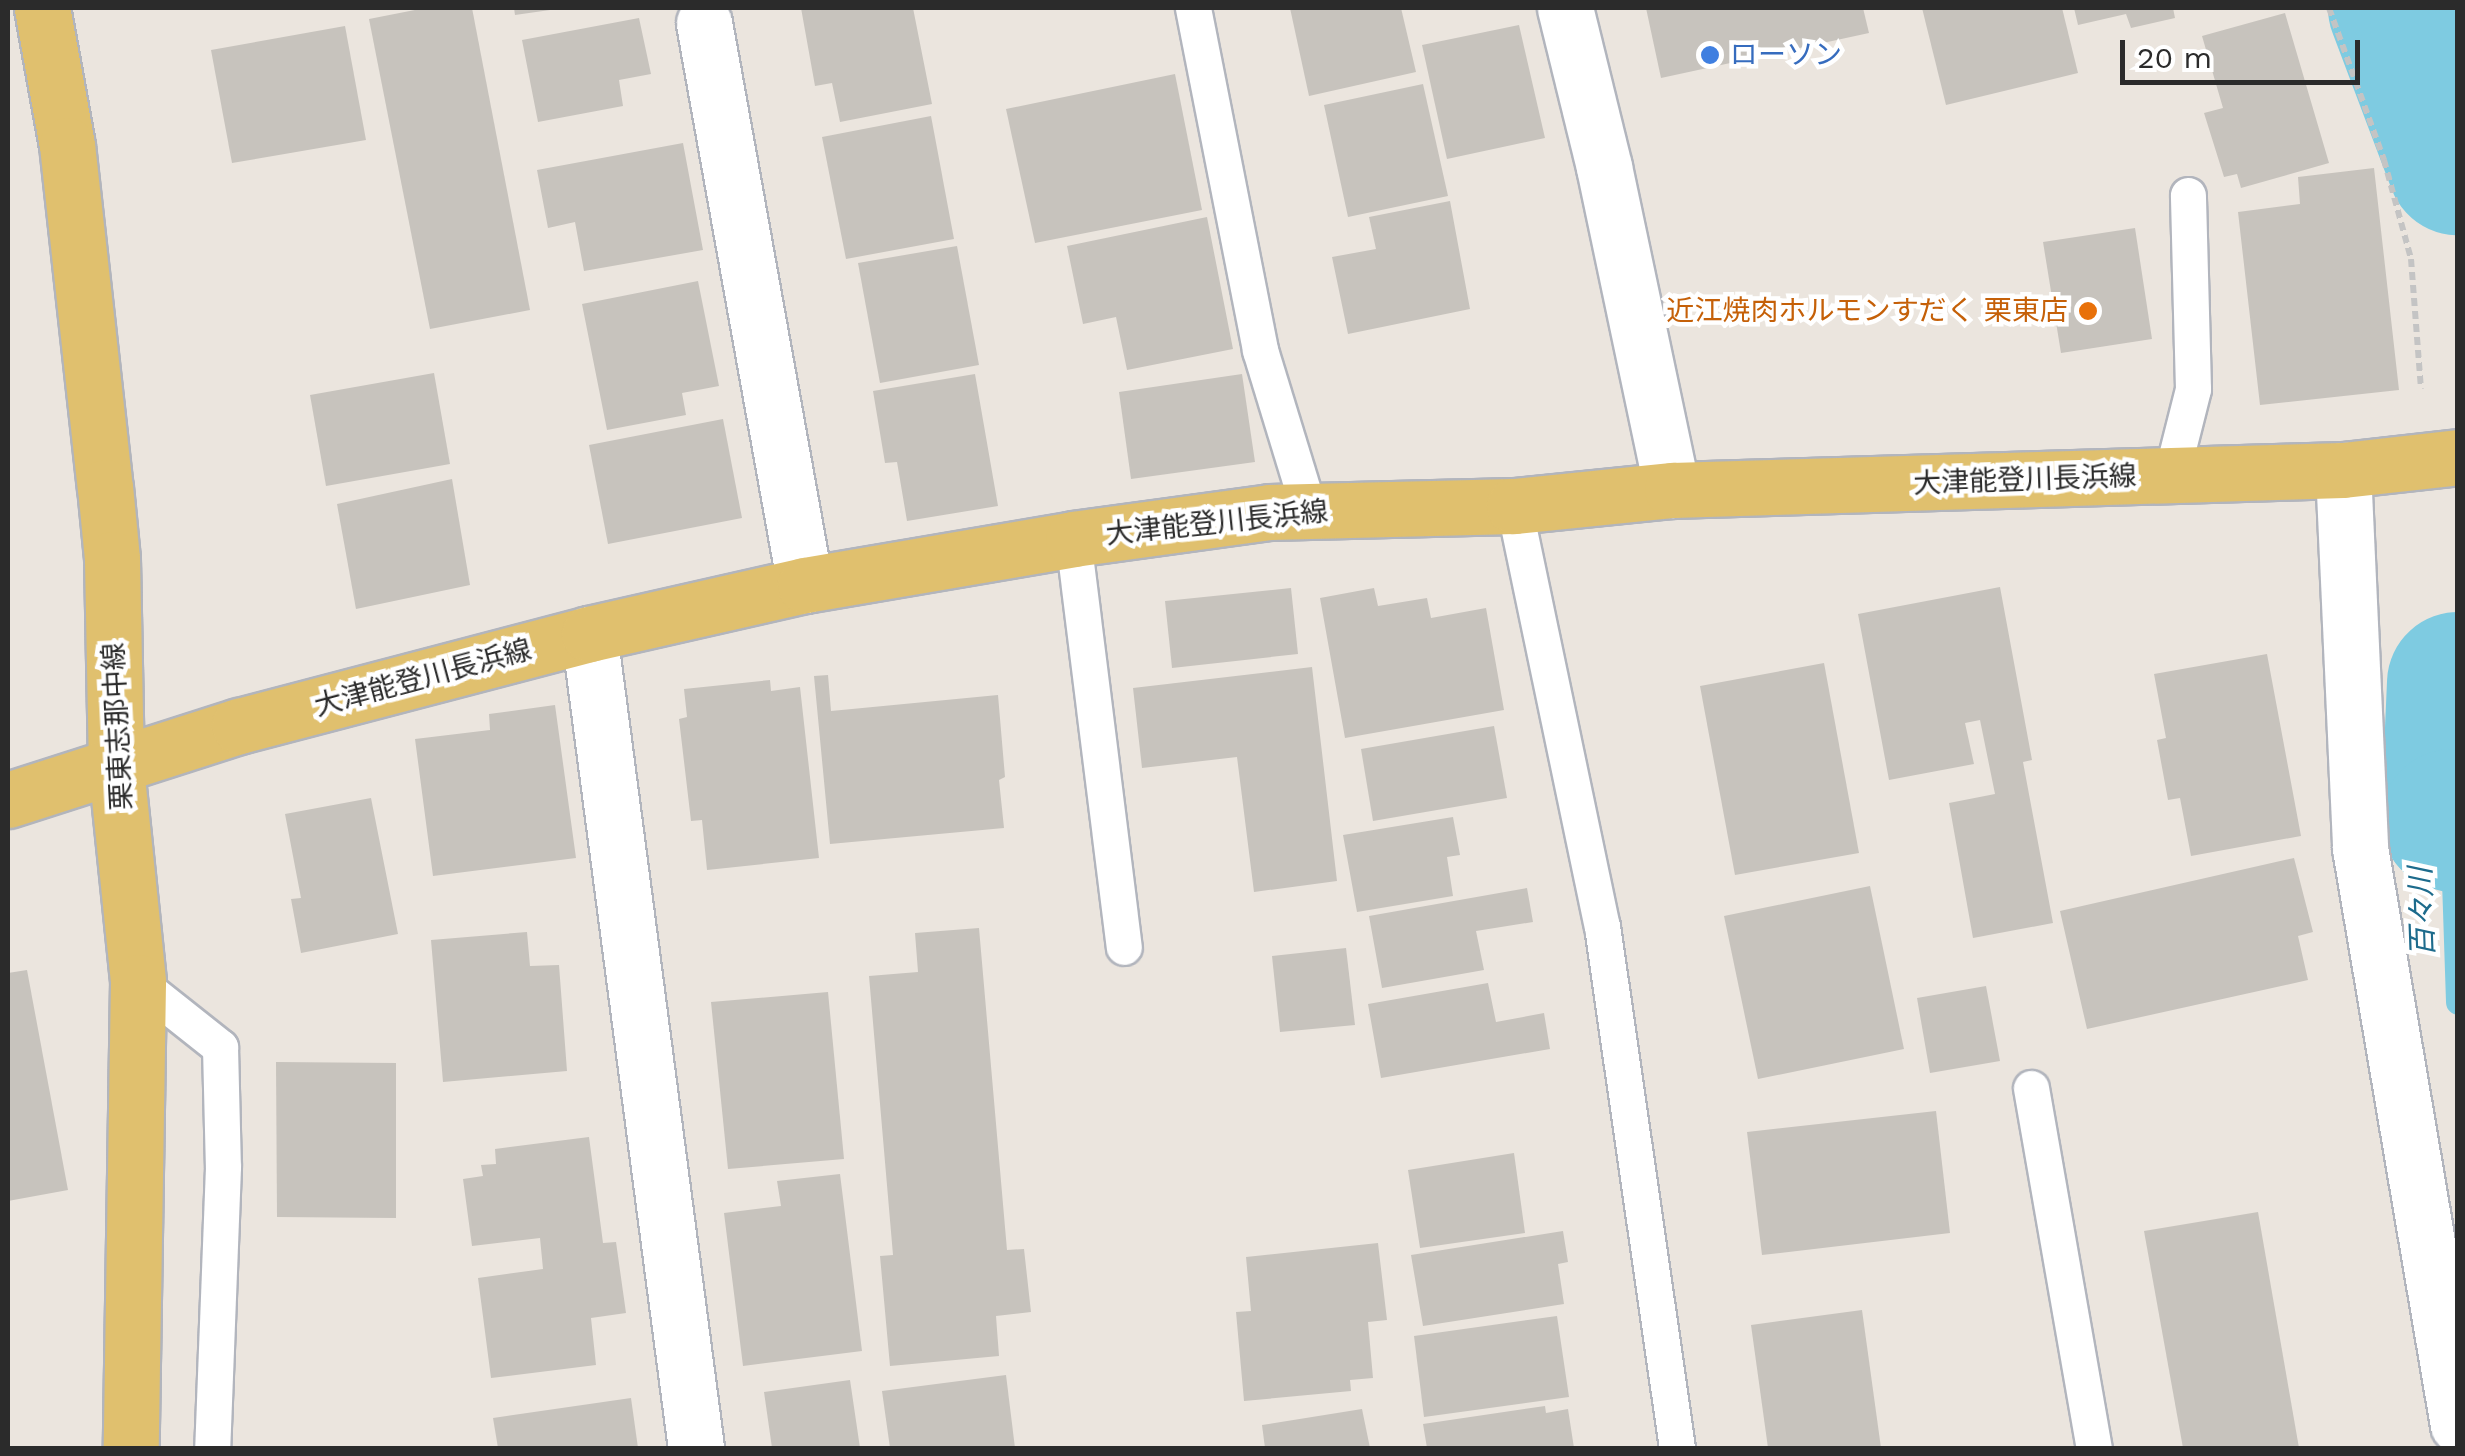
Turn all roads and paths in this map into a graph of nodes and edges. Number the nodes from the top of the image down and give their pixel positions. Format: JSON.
{"nodes":[{"id":1,"x":42,"y":8,"type":"edge"},
{"id":2,"x":1193,"y":8,"type":"edge"},
{"id":3,"x":1565,"y":8,"type":"edge"},
{"id":4,"x":2329,"y":8,"type":"edge"},
{"id":5,"x":704,"y":23,"type":"dead end"},
{"id":6,"x":2188,"y":195,"type":"dead end"},
{"id":7,"x":2441,"y":458,"type":"edge"},
{"id":8,"x":2343,"y":470,"type":"junction"},
{"id":9,"x":2170,"y":476,"type":"junction"},
{"id":10,"x":1672,"y":490,"type":"junction"},
{"id":11,"x":1514,"y":506,"type":"junction"},
{"id":12,"x":1309,"y":510,"type":"junction"},
{"id":13,"x":1073,"y":540,"type":"junction"},
{"id":14,"x":804,"y":585,"type":"junction"},
{"id":15,"x":589,"y":634,"type":"junction"},
{"id":16,"x":116,"y":768,"type":"junction"},
{"id":17,"x":8,"y":800,"type":"edge"},
{"id":18,"x":1124,"y":947,"type":"dead end"},
{"id":19,"x":138,"y":982,"type":"junction"},
{"id":20,"x":2032,"y":1088,"type":"dead end"},
{"id":21,"x":2458,"y":1425,"type":"edge"},
{"id":22,"x":131,"y":1448,"type":"edge"},
{"id":23,"x":212,"y":1448,"type":"edge"},
{"id":24,"x":696,"y":1448,"type":"edge"},
{"id":25,"x":1677,"y":1448,"type":"edge"},
{"id":26,"x":2094,"y":1448,"type":"edge"}],
"edges":[{"from":1,"to":16,"type":"main road","name":"栗東志那中線"},
{"from":2,"to":12,"type":"lane"},
{"from":3,"to":10,"type":"street"},
{"from":4,"to":7,"type":"path"},
{"from":5,"to":14,"type":"street"},
{"from":6,"to":9,"type":"lane"},
{"from":7,"to":8,"type":"main road","name":"大津能登川長浜線"},
{"from":8,"to":9,"type":"main road","name":"大津能登川長浜線"},
{"from":8,"to":21,"type":"street"},
{"from":9,"to":10,"type":"main road","name":"大津能登川長浜線"},
{"from":10,"to":11,"type":"main road","name":"大津能登川長浜線"},
{"from":11,"to":12,"type":"main road","name":"大津能登川長浜線"},
{"from":11,"to":25,"type":"lane"},
{"from":12,"to":13,"type":"main road","name":"大津能登川長浜線"},
{"from":13,"to":14,"type":"main road","name":"大津能登川長浜線"},
{"from":13,"to":18,"type":"lane"},
{"from":14,"to":15,"type":"main road","name":"大津能登川長浜線"},
{"from":15,"to":16,"type":"main road","name":"大津能登川長浜線"},
{"from":15,"to":24,"type":"street"},
{"from":16,"to":17,"type":"main road","name":"大津能登川長浜線"},
{"from":16,"to":19,"type":"main road","name":"栗東志那中線"},
{"from":19,"to":22,"type":"main road","name":"栗東志那中線"},
{"from":19,"to":23,"type":"lane"},
{"from":20,"to":26,"type":"lane"}]}
